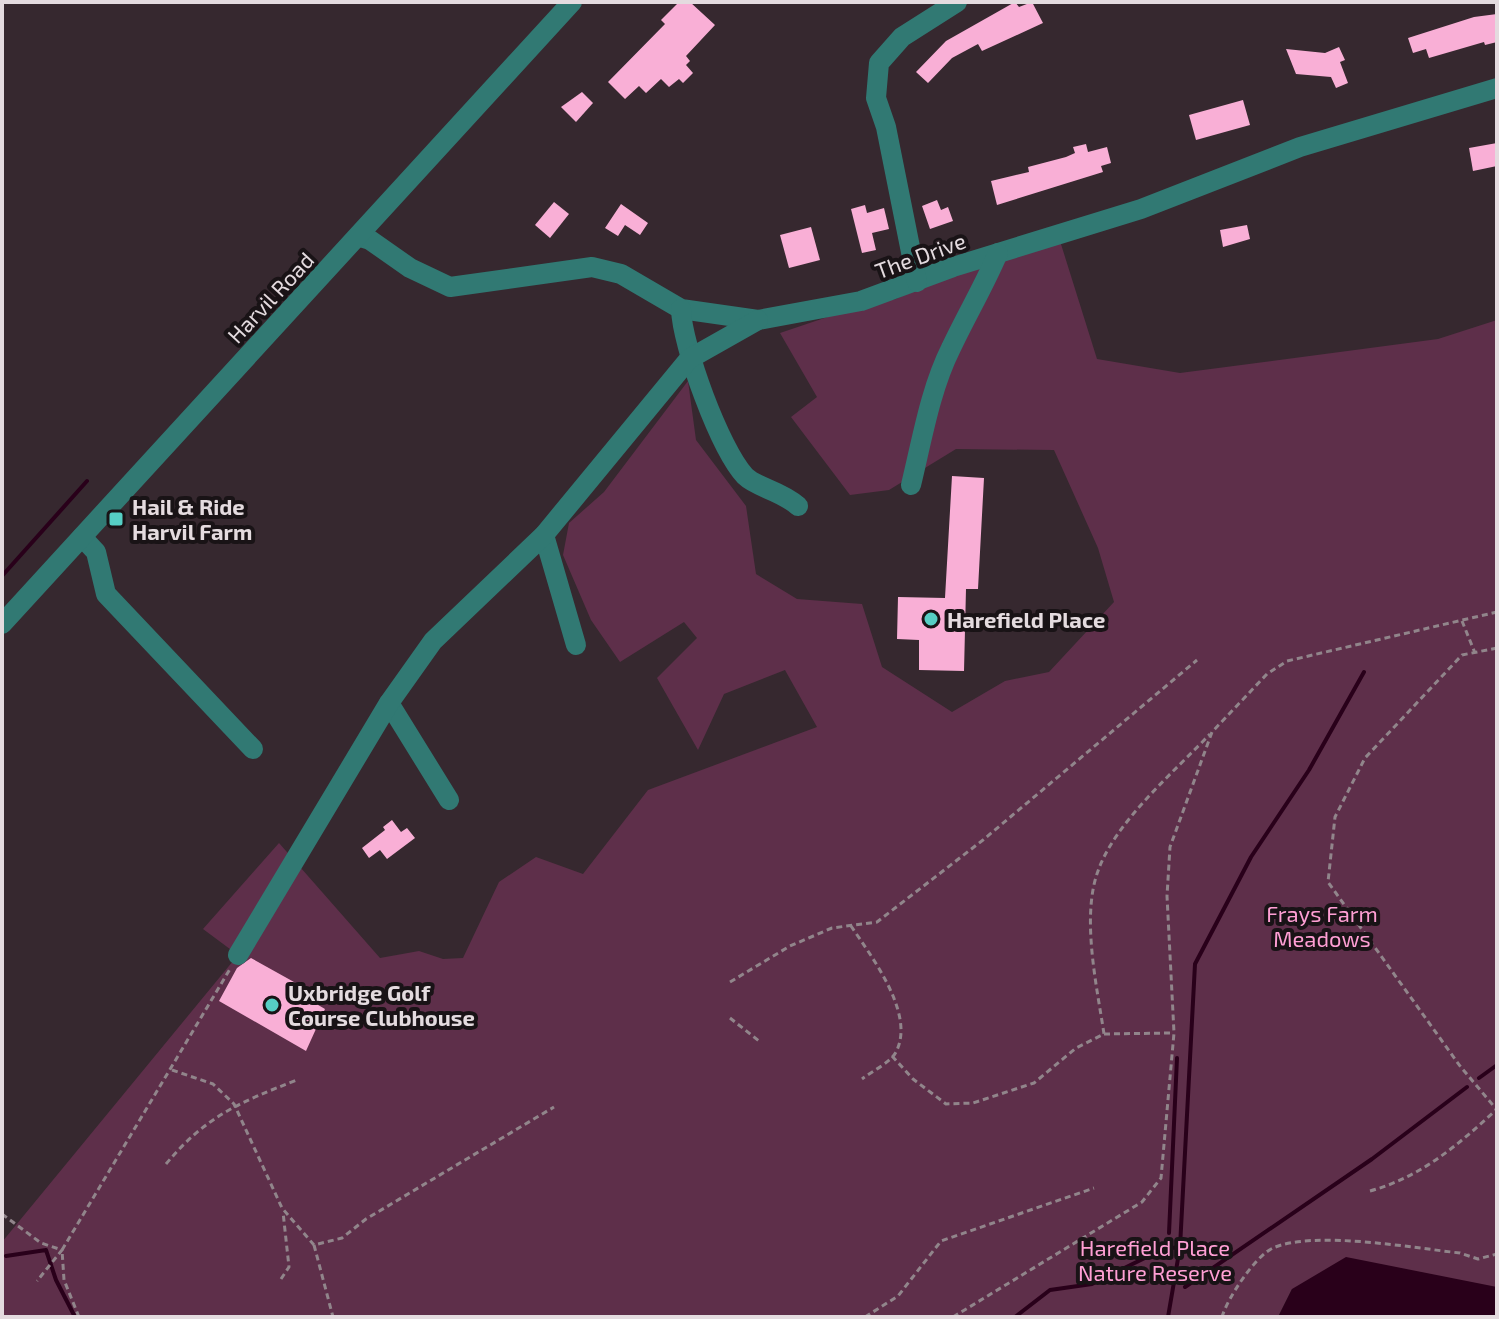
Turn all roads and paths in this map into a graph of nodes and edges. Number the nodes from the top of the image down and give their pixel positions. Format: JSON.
{"nodes":[{"id":1,"x":572,"y":2,"type":"edge"},
{"id":2,"x":957,"y":2,"type":"edge"},
{"id":3,"x":1497,"y":88,"type":"edge"},
{"id":4,"x":360,"y":237,"type":"junction"},
{"id":5,"x":998,"y":253,"type":"junction"},
{"id":6,"x":917,"y":282,"type":"junction"},
{"id":7,"x":681,"y":309,"type":"junction"},
{"id":8,"x":758,"y":320,"type":"junction"},
{"id":9,"x":689,"y":359,"type":"junction"},
{"id":10,"x":911,"y":485,"type":"dead end"},
{"id":11,"x":798,"y":506,"type":"dead end"},
{"id":12,"x":544,"y":535,"type":"junction"},
{"id":13,"x":82,"y":537,"type":"junction"},
{"id":14,"x":1497,"y":612,"type":"edge"},
{"id":15,"x":1462,"y":621,"type":"junction"},
{"id":16,"x":2,"y":624,"type":"edge"},
{"id":17,"x":576,"y":645,"type":"dead end"},
{"id":18,"x":1497,"y":648,"type":"edge"},
{"id":19,"x":1475,"y":653,"type":"junction"},
{"id":20,"x":1197,"y":660,"type":"dead end"},
{"id":21,"x":389,"y":703,"type":"junction"},
{"id":22,"x":1212,"y":732,"type":"junction"},
{"id":23,"x":253,"y":749,"type":"dead end"},
{"id":24,"x":449,"y":800,"type":"dead end"},
{"id":25,"x":851,"y":926,"type":"junction"},
{"id":26,"x":238,"y":955,"type":"joint"},
{"id":27,"x":730,"y":982,"type":"dead end"},
{"id":28,"x":730,"y":1018,"type":"dead end"},
{"id":29,"x":1174,"y":1033,"type":"junction"},
{"id":30,"x":1104,"y":1034,"type":"junction"},
{"id":31,"x":759,"y":1041,"type":"dead end"},
{"id":32,"x":892,"y":1056,"type":"junction"},
{"id":33,"x":172,"y":1070,"type":"junction"},
{"id":34,"x":862,"y":1079,"type":"dead end"},
{"id":35,"x":297,"y":1080,"type":"dead end"},
{"id":36,"x":234,"y":1104,"type":"junction"},
{"id":37,"x":554,"y":1107,"type":"dead end"},
{"id":38,"x":1497,"y":1109,"type":"edge"},
{"id":39,"x":166,"y":1164,"type":"dead end"},
{"id":40,"x":1094,"y":1188,"type":"dead end"},
{"id":41,"x":1370,"y":1191,"type":"dead end"},
{"id":42,"x":282,"y":1208,"type":"junction"},
{"id":43,"x":2,"y":1214,"type":"edge"},
{"id":44,"x":314,"y":1245,"type":"junction"},
{"id":45,"x":62,"y":1250,"type":"junction"},
{"id":46,"x":1497,"y":1254,"type":"edge"},
{"id":47,"x":281,"y":1279,"type":"dead end"},
{"id":48,"x":37,"y":1281,"type":"dead end"},
{"id":49,"x":79,"y":1317,"type":"edge"},
{"id":50,"x":333,"y":1317,"type":"edge"},
{"id":51,"x":865,"y":1317,"type":"edge"},
{"id":52,"x":953,"y":1317,"type":"edge"},
{"id":53,"x":1222,"y":1317,"type":"edge"}],
"edges":[{"from":1,"to":4,"type":"street","name":"Harvil Road"},
{"from":2,"to":6,"type":"street"},
{"from":3,"to":5,"type":"street","name":"The Drive"},
{"from":4,"to":7,"type":"street","name":"The Drive"},
{"from":4,"to":13,"type":"street","name":"Harvil Road"},
{"from":5,"to":6,"type":"street","name":"The Drive"},
{"from":5,"to":10,"type":"street"},
{"from":6,"to":8,"type":"street","name":"The Drive"},
{"from":7,"to":8,"type":"street","name":"The Drive"},
{"from":7,"to":9,"type":"street"},
{"from":8,"to":9,"type":"street"},
{"from":9,"to":11,"type":"street"},
{"from":9,"to":12,"type":"street"},
{"from":12,"to":17,"type":"street"},
{"from":12,"to":21,"type":"street"},
{"from":13,"to":16,"type":"street","name":"Harvil Road"},
{"from":13,"to":23,"type":"street"},
{"from":14,"to":15,"type":"path"},
{"from":15,"to":19,"type":"path"},
{"from":15,"to":22,"type":"path"},
{"from":18,"to":19,"type":"path"},
{"from":19,"to":38,"type":"path"},
{"from":20,"to":25,"type":"path"},
{"from":21,"to":24,"type":"street"},
{"from":21,"to":26,"type":"street"},
{"from":22,"to":29,"type":"path"},
{"from":22,"to":30,"type":"path"},
{"from":25,"to":27,"type":"path"},
{"from":25,"to":32,"type":"path"},
{"from":26,"to":33,"type":"path"},
{"from":28,"to":31,"type":"path"},
{"from":29,"to":30,"type":"path"},
{"from":29,"to":52,"type":"path"},
{"from":30,"to":32,"type":"path"},
{"from":32,"to":34,"type":"path"},
{"from":33,"to":36,"type":"path"},
{"from":33,"to":45,"type":"path"},
{"from":35,"to":36,"type":"path"},
{"from":36,"to":39,"type":"path"},
{"from":36,"to":42,"type":"path"},
{"from":37,"to":44,"type":"path"},
{"from":38,"to":41,"type":"path"},
{"from":40,"to":51,"type":"path"},
{"from":42,"to":44,"type":"path"},
{"from":42,"to":47,"type":"path"},
{"from":43,"to":45,"type":"path"},
{"from":44,"to":50,"type":"path"},
{"from":45,"to":48,"type":"path"},
{"from":45,"to":49,"type":"path"},
{"from":46,"to":53,"type":"path"}]}
